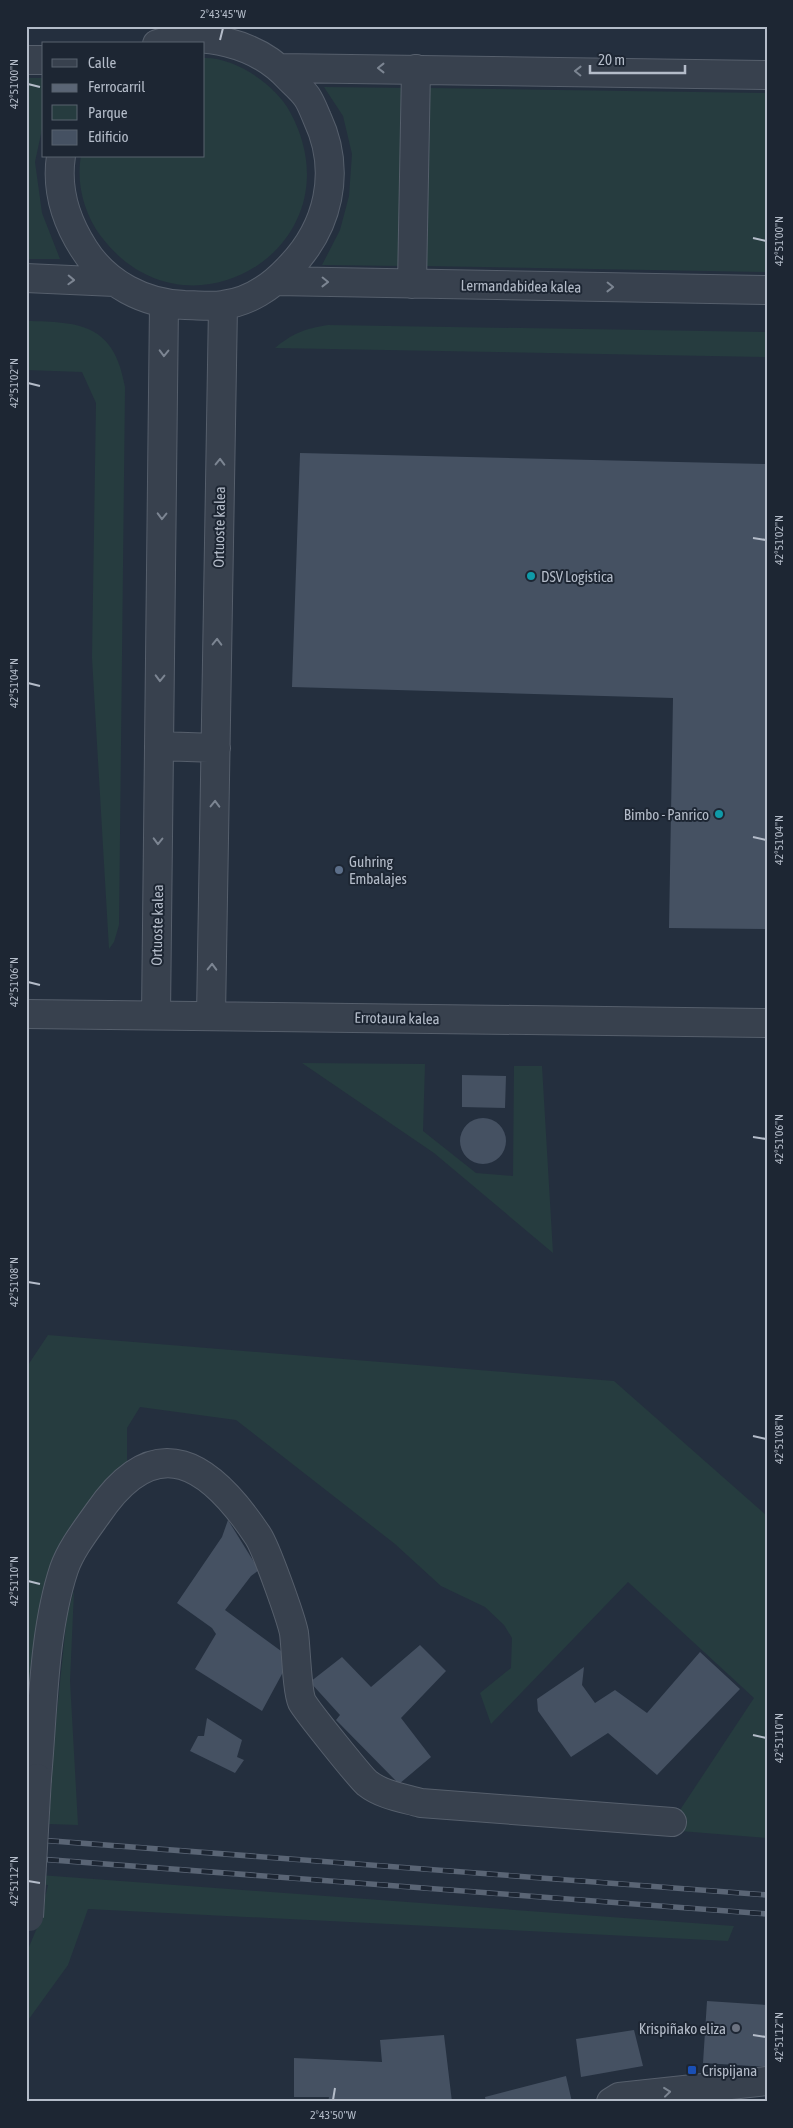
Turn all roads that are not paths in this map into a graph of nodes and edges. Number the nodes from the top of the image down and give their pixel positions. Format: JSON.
{"nodes":[{"id":1,"x":226,"y":34,"type":"edge"},
{"id":2,"x":164,"y":37,"type":"edge"},
{"id":3,"x":26,"y":60,"type":"edge"},
{"id":4,"x":42,"y":60,"type":"edge"},
{"id":5,"x":280,"y":68,"type":"junction"},
{"id":6,"x":416,"y":68,"type":"junction"},
{"id":7,"x":767,"y":75,"type":"edge"},
{"id":8,"x":61,"y":158,"type":"edge"},
{"id":9,"x":26,"y":278,"type":"edge"},
{"id":10,"x":276,"y":281,"type":"junction"},
{"id":11,"x":115,"y":282,"type":"junction"},
{"id":12,"x":412,"y":284,"type":"junction"},
{"id":13,"x":767,"y":290,"type":"edge"},
{"id":14,"x":164,"y":304,"type":"junction"},
{"id":15,"x":223,"y":306,"type":"junction"},
{"id":16,"x":159,"y":746,"type":"junction"},
{"id":17,"x":216,"y":748,"type":"junction"},
{"id":18,"x":26,"y":1014,"type":"edge"},
{"id":19,"x":156,"y":1015,"type":"junction"},
{"id":20,"x":211,"y":1016,"type":"junction"},
{"id":21,"x":767,"y":1024,"type":"edge"},
{"id":22,"x":672,"y":1822,"type":"dead end"},
{"id":23,"x":28,"y":1920,"type":"edge"},
{"id":24,"x":767,"y":2081,"type":"edge"},
{"id":25,"x":617,"y":2100,"type":"edge"}],
"edges":[{"from":1,"to":2,"type":"street"},
{"from":1,"to":5,"type":"street"},
{"from":3,"to":4,"type":"street"},
{"from":6,"to":5,"type":"street","one_way":true},
{"from":5,"to":10,"type":"street"},
{"from":7,"to":6,"type":"street","one_way":true},
{"from":6,"to":12,"type":"street"},
{"from":8,"to":11,"type":"street"},
{"from":9,"to":11,"type":"street","one_way":true},
{"from":10,"to":12,"type":"street","name":"Lermandabidea kalea","one_way":true},
{"from":10,"to":15,"type":"street"},
{"from":11,"to":14,"type":"street"},
{"from":12,"to":13,"type":"street","name":"Lermandabidea kalea","one_way":true},
{"from":14,"to":15,"type":"street"},
{"from":14,"to":16,"type":"street","name":"Ortuoste kalea","one_way":true},
{"from":17,"to":15,"type":"street","name":"Ortuoste kalea","one_way":true},
{"from":16,"to":17,"type":"street"},
{"from":16,"to":19,"type":"street","name":"Ortuoste kalea","one_way":true},
{"from":20,"to":17,"type":"street","name":"Ortuoste kalea","one_way":true},
{"from":18,"to":19,"type":"street","name":"Errotaura kalea"},
{"from":19,"to":20,"type":"street","name":"Errotaura kalea"},
{"from":20,"to":21,"type":"street","name":"Errotaura kalea"},
{"from":22,"to":23,"type":"street","bridge":true},
{"from":25,"to":24,"type":"street","one_way":true}]}
